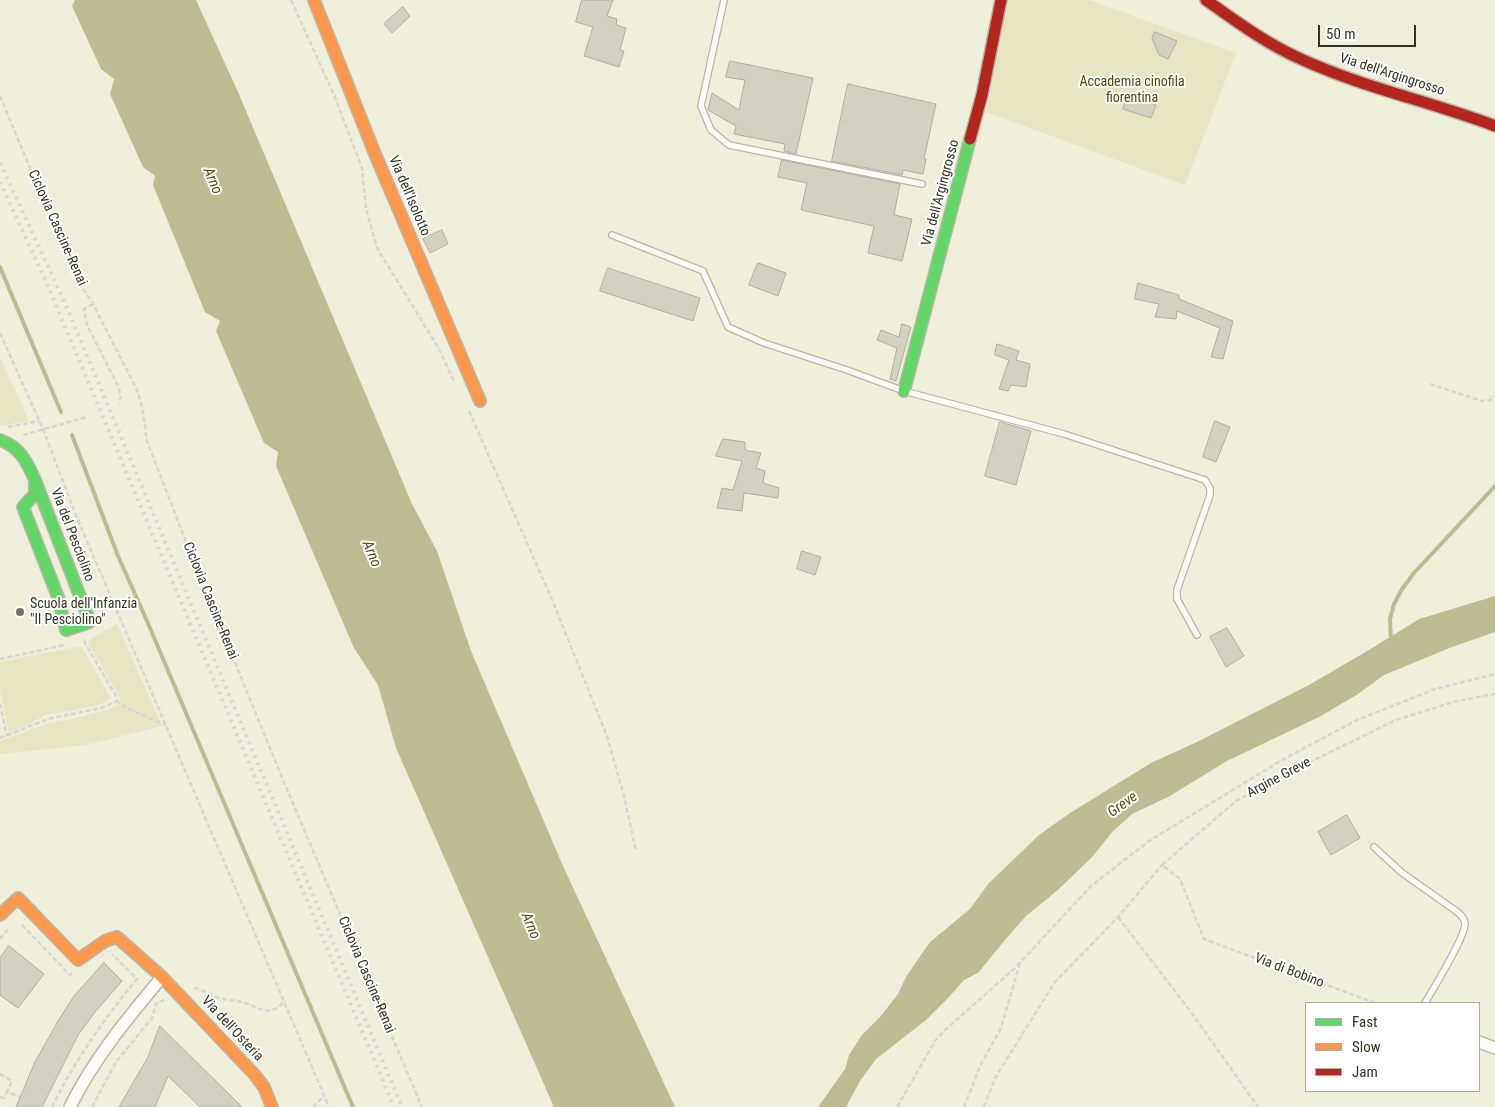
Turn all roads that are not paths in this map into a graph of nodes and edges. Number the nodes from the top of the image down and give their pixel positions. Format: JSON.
{"nodes":[{"id":1,"x":314,"y":0,"type":"edge"},
{"id":2,"x":724,"y":0,"type":"edge"},
{"id":3,"x":1001,"y":0,"type":"edge"},
{"id":4,"x":1206,"y":0,"type":"edge"},
{"id":5,"x":1495,"y":126,"type":"edge"},
{"id":6,"x":922,"y":184,"type":"dead end"},
{"id":7,"x":612,"y":235,"type":"dead end"},
{"id":8,"x":904,"y":392,"type":"junction"},
{"id":9,"x":480,"y":401,"type":"dead end"},
{"id":10,"x":2,"y":440,"type":"edge"},
{"id":11,"x":35,"y":480,"type":"junction"},
{"id":12,"x":1197,"y":635,"type":"dead end"},
{"id":13,"x":1374,"y":847,"type":"dead end"},
{"id":14,"x":0,"y":915,"type":"edge"},
{"id":15,"x":162,"y":977,"type":"junction"},
{"id":16,"x":1426,"y":1002,"type":"edge"},
{"id":17,"x":1480,"y":1042,"type":"edge"},
{"id":18,"x":1495,"y":1048,"type":"edge"},
{"id":19,"x":70,"y":1107,"type":"edge"},
{"id":20,"x":272,"y":1107,"type":"edge"}],
"edges":[{"from":1,"to":9,"type":"street","name":"Via dell'Isolotto"},
{"from":2,"to":6,"type":"lane"},
{"from":3,"to":8,"type":"street","name":"Via dell'Argingrosso"},
{"from":4,"to":5,"type":"street","name":"Via dell'Argingrosso"},
{"from":7,"to":8,"type":"lane"},
{"from":8,"to":12,"type":"lane"},
{"from":10,"to":11,"type":"street","name":"Via del Pesciolino"},
{"from":11,"to":11,"type":"street","name":"Via del Pesciolino"},
{"from":13,"to":16,"type":"lane"},
{"from":14,"to":15,"type":"street","name":"Via dell'Osteria"},
{"from":15,"to":19,"type":"street"},
{"from":15,"to":20,"type":"street","name":"Via dell'Osteria"},
{"from":17,"to":18,"type":"street"}]}
